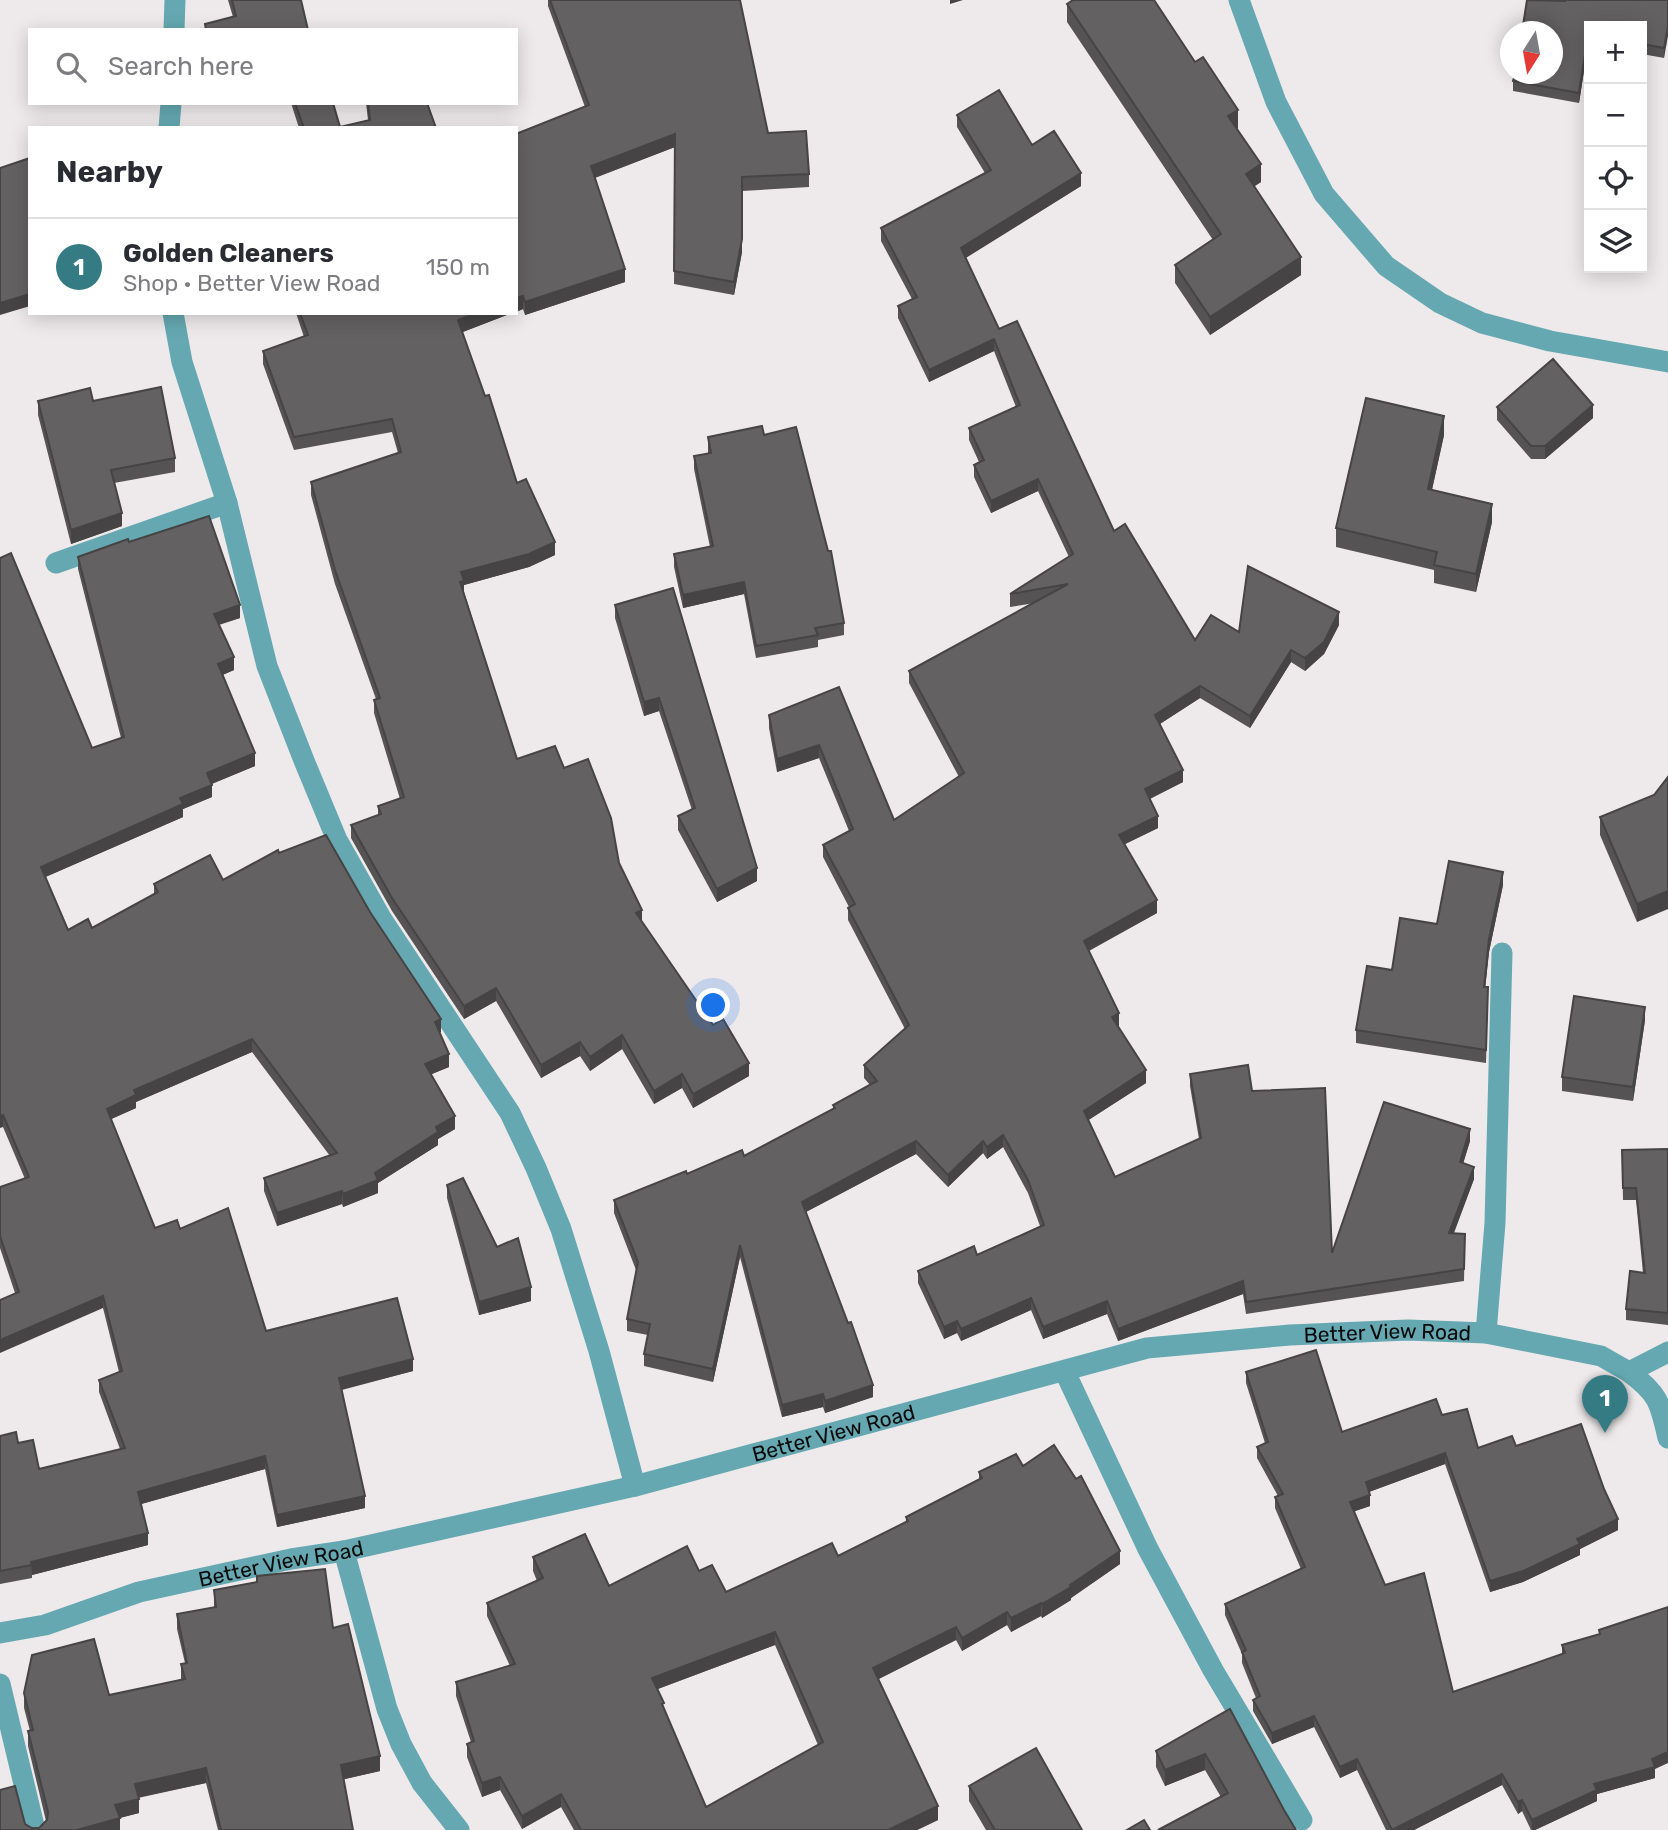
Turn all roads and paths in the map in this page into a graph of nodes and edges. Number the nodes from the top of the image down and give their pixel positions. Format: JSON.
{"nodes":[{"id":1,"x":175,"y":0,"type":"edge"},
{"id":2,"x":1240,"y":0,"type":"edge"},
{"id":3,"x":174,"y":28,"type":"edge"},
{"id":4,"x":171,"y":105,"type":"edge"},
{"id":5,"x":169,"y":126,"type":"edge"},
{"id":6,"x":173,"y":315,"type":"edge"},
{"id":7,"x":1668,"y":362,"type":"edge"},
{"id":8,"x":227,"y":503,"type":"junction"},
{"id":9,"x":56,"y":563,"type":"dead end"},
{"id":10,"x":1502,"y":953,"type":"dead end"},
{"id":11,"x":1486,"y":1333,"type":"junction"},
{"id":12,"x":1668,"y":1352,"type":"edge"},
{"id":13,"x":1065,"y":1372,"type":"junction"},
{"id":14,"x":1629,"y":1372,"type":"junction"},
{"id":15,"x":1668,"y":1438,"type":"edge"},
{"id":16,"x":635,"y":1486,"type":"junction"},
{"id":17,"x":344,"y":1551,"type":"junction"},
{"id":18,"x":0,"y":1633,"type":"edge"},
{"id":19,"x":0,"y":1684,"type":"edge"},
{"id":20,"x":1302,"y":1820,"type":"dead end"},
{"id":21,"x":34,"y":1830,"type":"edge"},
{"id":22,"x":459,"y":1830,"type":"edge"}],
"edges":[{"from":1,"to":3,"type":"street"},
{"from":2,"to":7,"type":"street"},
{"from":4,"to":5,"type":"street"},
{"from":6,"to":8,"type":"street"},
{"from":8,"to":9,"type":"street"},
{"from":8,"to":16,"type":"street"},
{"from":10,"to":11,"type":"street"},
{"from":11,"to":13,"type":"street","name":"Better View Road"},
{"from":11,"to":14,"type":"street","name":"Better View Road"},
{"from":12,"to":14,"type":"street"},
{"from":13,"to":16,"type":"street","name":"Better View Road"},
{"from":13,"to":20,"type":"street"},
{"from":14,"to":15,"type":"street","name":"Better View Road"},
{"from":16,"to":17,"type":"street","name":"Better View Road"},
{"from":17,"to":18,"type":"street","name":"Better View Road"},
{"from":17,"to":22,"type":"street"},
{"from":19,"to":21,"type":"street"}]}
